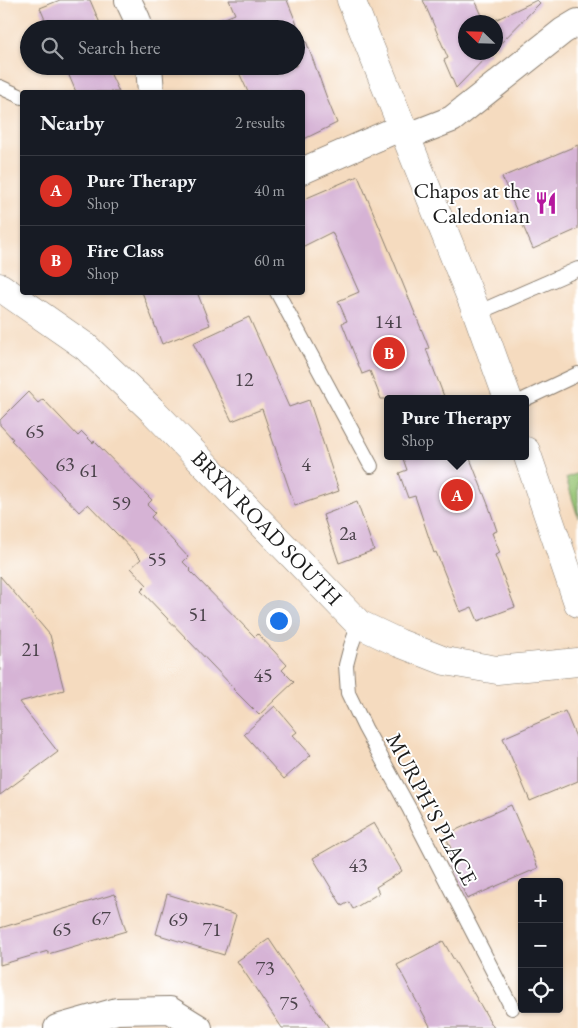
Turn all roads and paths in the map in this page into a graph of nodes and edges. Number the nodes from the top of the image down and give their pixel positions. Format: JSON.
{"nodes":[{"id":1,"x":128,"y":0,"type":"edge"},
{"id":2,"x":351,"y":0,"type":"edge"},
{"id":3,"x":137,"y":20,"type":"edge"},
{"id":4,"x":578,"y":22,"type":"edge"},
{"id":5,"x":149,"y":75,"type":"edge"},
{"id":6,"x":0,"y":87,"type":"edge"},
{"id":7,"x":151,"y":90,"type":"edge"},
{"id":8,"x":20,"y":96,"type":"edge"},
{"id":9,"x":404,"y":132,"type":"junction"},
{"id":10,"x":305,"y":170,"type":"edge"},
{"id":11,"x":578,"y":269,"type":"edge"},
{"id":12,"x":0,"y":287,"type":"edge"},
{"id":13,"x":279,"y":295,"type":"edge"},
{"id":14,"x":477,"y":313,"type":"junction"},
{"id":15,"x":578,"y":374,"type":"edge"},
{"id":16,"x":507,"y":395,"type":"edge"},
{"id":17,"x":529,"y":397,"type":"edge"},
{"id":18,"x":529,"y":460,"type":"edge"},
{"id":19,"x":371,"y":466,"type":"dead end"},
{"id":20,"x":578,"y":603,"type":"edge"},
{"id":21,"x":359,"y":624,"type":"junction"},
{"id":22,"x":578,"y":662,"type":"edge"},
{"id":23,"x":512,"y":1008,"type":"dead end"},
{"id":24,"x":57,"y":1028,"type":"edge"},
{"id":25,"x":199,"y":1028,"type":"edge"}],
"edges":[{"from":1,"to":3,"type":"street"},
{"from":2,"to":9,"type":"main road"},
{"from":4,"to":9,"type":"street"},
{"from":5,"to":7,"type":"street"},
{"from":6,"to":8,"type":"lane"},
{"from":9,"to":10,"type":"street"},
{"from":9,"to":14,"type":"main road"},
{"from":11,"to":14,"type":"lane"},
{"from":12,"to":21,"type":"main road","name":"BRYN ROAD SOUTH"},
{"from":13,"to":19,"type":"lane"},
{"from":14,"to":16,"type":"main road"},
{"from":15,"to":17,"type":"lane"},
{"from":18,"to":20,"type":"main road"},
{"from":21,"to":22,"type":"main road","name":"BRYN ROAD SOUTH"},
{"from":21,"to":23,"type":"lane","name":"MURPH'S PLACE"},
{"from":24,"to":25,"type":"street"}]}
